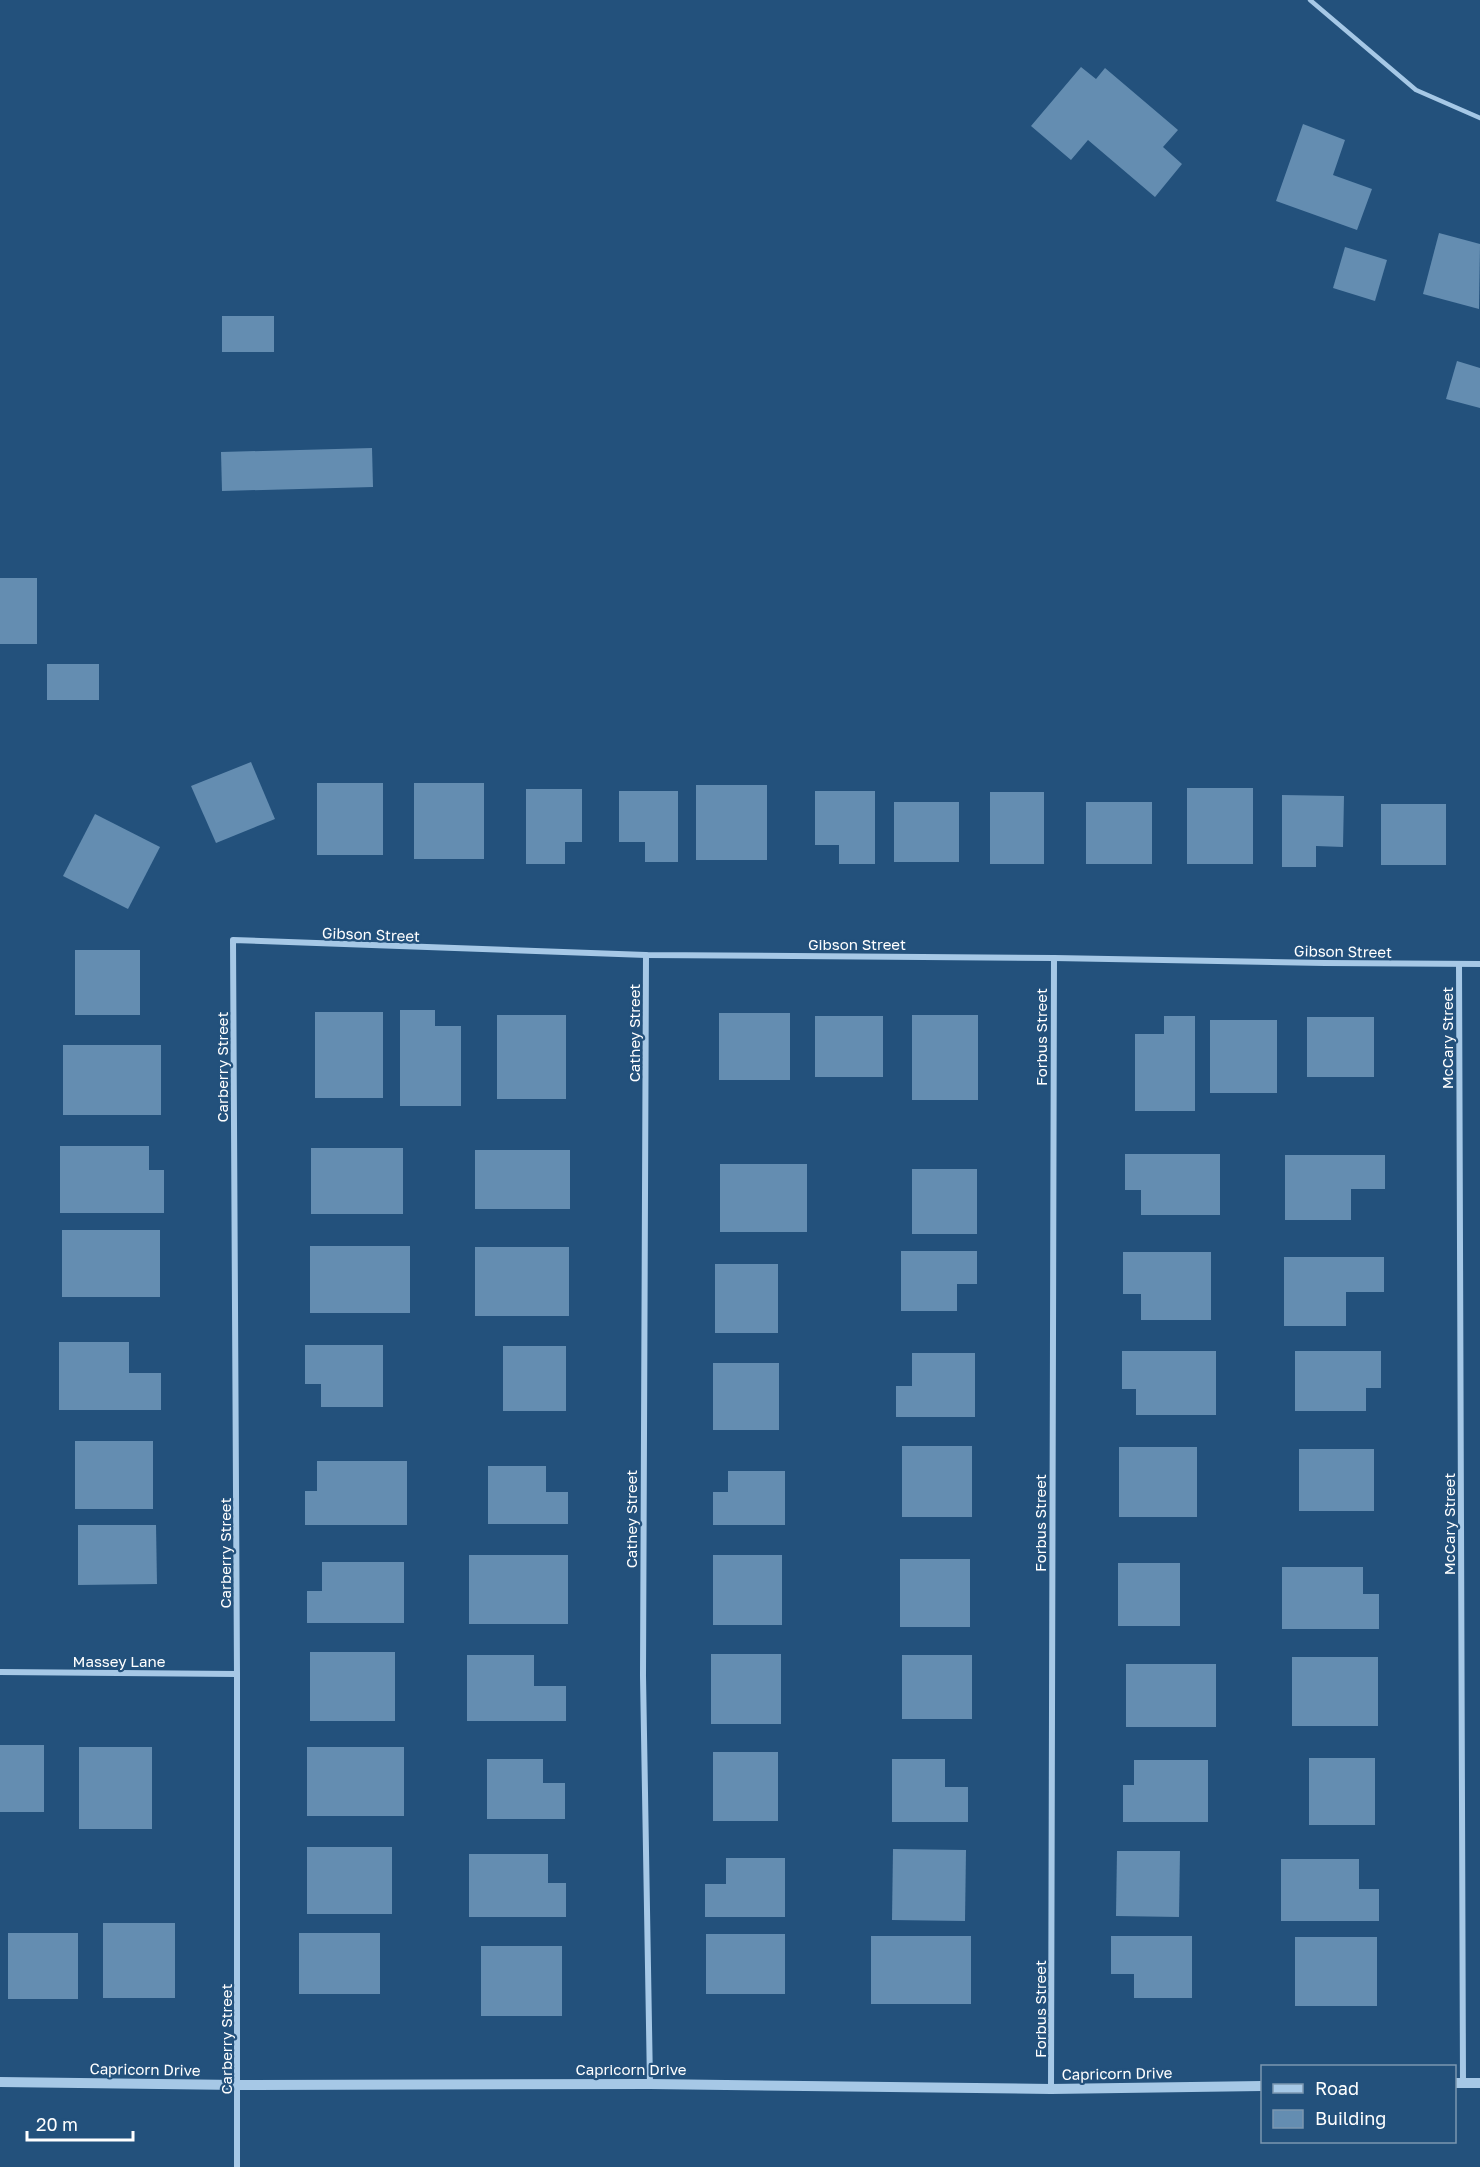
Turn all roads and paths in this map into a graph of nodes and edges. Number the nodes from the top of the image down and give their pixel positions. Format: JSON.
{"nodes":[{"id":1,"x":1310,"y":0,"type":"edge"},
{"id":2,"x":1480,"y":118,"type":"edge"},
{"id":3,"x":233,"y":940,"type":"joint"},
{"id":4,"x":646,"y":955,"type":"junction"},
{"id":5,"x":1053,"y":957,"type":"junction"},
{"id":6,"x":1459,"y":964,"type":"junction"},
{"id":7,"x":1480,"y":964,"type":"edge"},
{"id":8,"x":0,"y":1672,"type":"edge"},
{"id":9,"x":237,"y":1674,"type":"junction"},
{"id":10,"x":0,"y":2082,"type":"edge"},
{"id":11,"x":1459,"y":2083,"type":"edge"},
{"id":12,"x":1480,"y":2083,"type":"edge"},
{"id":13,"x":650,"y":2084,"type":"junction"},
{"id":14,"x":238,"y":2085,"type":"junction"},
{"id":15,"x":1261,"y":2086,"type":"edge"},
{"id":16,"x":1052,"y":2089,"type":"junction"},
{"id":17,"x":237,"y":2167,"type":"edge"}],
"edges":[{"from":1,"to":2,"type":"lane"},
{"from":3,"to":4,"type":"street","name":"Gibson Street"},
{"from":3,"to":9,"type":"street","name":"Carberry Street"},
{"from":4,"to":5,"type":"street","name":"Gibson Street"},
{"from":4,"to":13,"type":"street","name":"Cathey Street"},
{"from":5,"to":6,"type":"street","name":"Gibson Street"},
{"from":5,"to":16,"type":"street","name":"Forbus Street"},
{"from":6,"to":7,"type":"street","name":"Gibson Street"},
{"from":6,"to":11,"type":"street","name":"McCary Street"},
{"from":8,"to":9,"type":"street","name":"Massey Lane"},
{"from":9,"to":14,"type":"street","name":"Carberry Street"},
{"from":10,"to":14,"type":"street","name":"Capricorn Drive"},
{"from":11,"to":12,"type":"street"},
{"from":13,"to":14,"type":"street","name":"Capricorn Drive"},
{"from":13,"to":16,"type":"street","name":"Capricorn Drive"},
{"from":14,"to":17,"type":"street","name":"Carberry Street"},
{"from":15,"to":16,"type":"street","name":"Capricorn Drive"}]}
